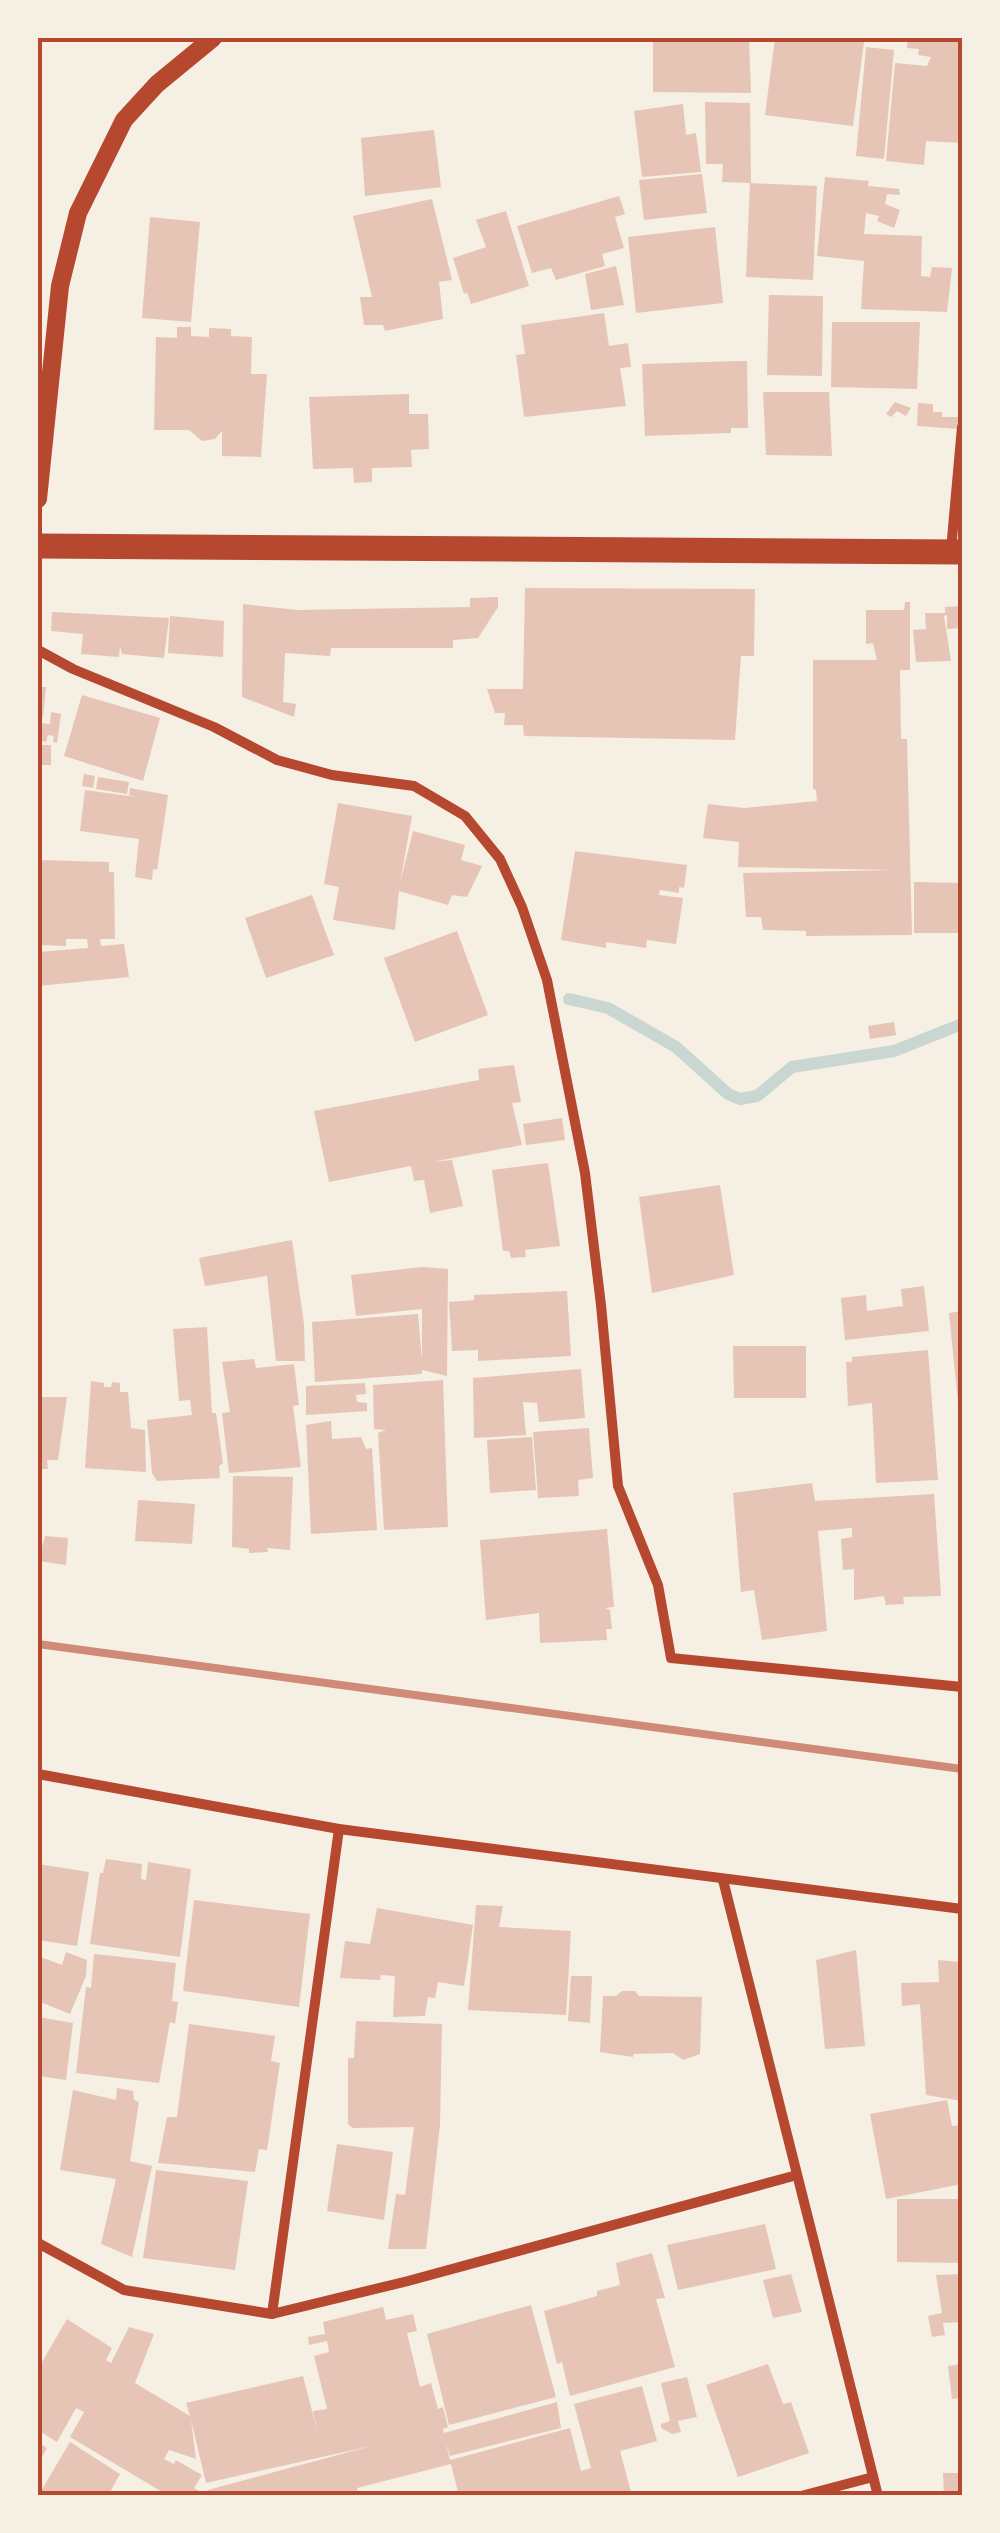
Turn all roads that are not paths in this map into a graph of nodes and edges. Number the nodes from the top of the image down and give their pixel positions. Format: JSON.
{"nodes":[{"id":1,"x":213,"y":38,"type":"edge"},
{"id":2,"x":962,"y":427,"type":"edge"},
{"id":3,"x":38,"y":499,"type":"edge"},
{"id":4,"x":38,"y":546,"type":"edge"},
{"id":5,"x":957,"y":552,"type":"edge"},
{"id":6,"x":38,"y":650,"type":"edge"},
{"id":7,"x":962,"y":1687,"type":"edge"},
{"id":8,"x":38,"y":1774,"type":"edge"},
{"id":9,"x":338,"y":1828,"type":"junction"},
{"id":10,"x":724,"y":1880,"type":"junction"},
{"id":11,"x":962,"y":1909,"type":"edge"},
{"id":12,"x":797,"y":2174,"type":"junction"},
{"id":13,"x":38,"y":2243,"type":"edge"},
{"id":14,"x":272,"y":2314,"type":"junction"},
{"id":15,"x":873,"y":2477,"type":"junction"},
{"id":16,"x":800,"y":2496,"type":"edge"},
{"id":17,"x":878,"y":2496,"type":"edge"}],
"edges":[{"from":1,"to":3,"type":"street"},
{"from":2,"to":5,"type":"street"},
{"from":4,"to":5,"type":"main road"},
{"from":6,"to":7,"type":"street"},
{"from":8,"to":9,"type":"street"},
{"from":9,"to":10,"type":"street"},
{"from":9,"to":14,"type":"street"},
{"from":10,"to":11,"type":"street"},
{"from":10,"to":12,"type":"street"},
{"from":12,"to":14,"type":"street"},
{"from":12,"to":15,"type":"street"},
{"from":13,"to":14,"type":"street"},
{"from":15,"to":16,"type":"street"},
{"from":15,"to":17,"type":"street"}]}
